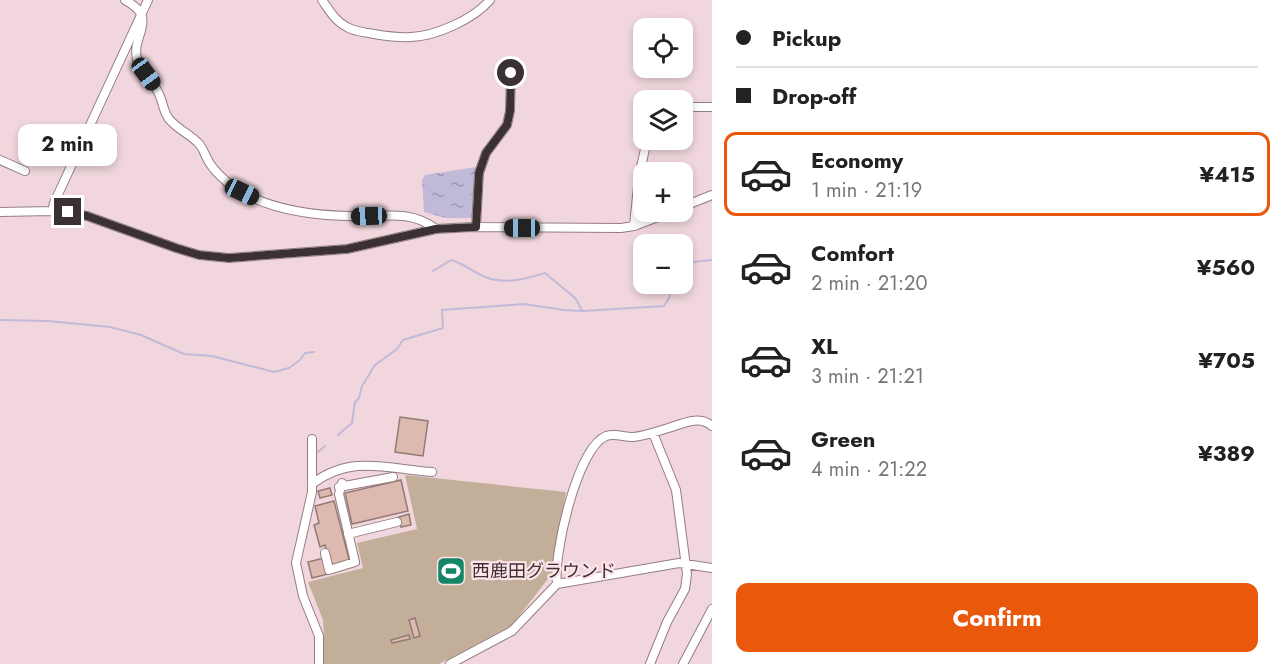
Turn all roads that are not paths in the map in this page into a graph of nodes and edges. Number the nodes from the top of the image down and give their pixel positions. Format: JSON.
{"nodes":[{"id":1,"x":125,"y":0,"type":"edge"},
{"id":2,"x":148,"y":0,"type":"edge"},
{"id":3,"x":322,"y":0,"type":"edge"},
{"id":4,"x":490,"y":0,"type":"edge"},
{"id":5,"x":141,"y":13,"type":"junction"},
{"id":6,"x":511,"y":73,"type":"dead end"},
{"id":7,"x":693,"y":107,"type":"edge"},
{"id":8,"x":712,"y":107,"type":"edge"},
{"id":9,"x":645,"y":150,"type":"edge"},
{"id":10,"x":0,"y":160,"type":"edge"},
{"id":11,"x":25,"y":171,"type":"dead end"},
{"id":12,"x":712,"y":195,"type":"edge"},
{"id":13,"x":693,"y":203,"type":"edge"},
{"id":14,"x":52,"y":211,"type":"junction"},
{"id":15,"x":0,"y":212,"type":"edge"},
{"id":16,"x":645,"y":222,"type":"edge"},
{"id":17,"x":634,"y":226,"type":"junction"},
{"id":18,"x":476,"y":227,"type":"junction"},
{"id":19,"x":436,"y":229,"type":"junction"},
{"id":20,"x":712,"y":426,"type":"edge"},
{"id":21,"x":653,"y":433,"type":"junction"},
{"id":22,"x":312,"y":439,"type":"dead end"},
{"id":23,"x":432,"y":472,"type":"dead end"},
{"id":24,"x":393,"y":477,"type":"dead end"},
{"id":25,"x":312,"y":484,"type":"junction"},
{"id":26,"x":397,"y":522,"type":"dead end"},
{"id":27,"x":348,"y":534,"type":"junction"},
{"id":28,"x":325,"y":553,"type":"dead end"},
{"id":29,"x":686,"y":563,"type":"junction"},
{"id":30,"x":712,"y":568,"type":"edge"},
{"id":31,"x":556,"y":584,"type":"junction"},
{"id":32,"x":712,"y":609,"type":"edge"},
{"id":33,"x":319,"y":664,"type":"edge"},
{"id":34,"x":450,"y":664,"type":"edge"},
{"id":35,"x":650,"y":664,"type":"edge"},
{"id":36,"x":683,"y":664,"type":"edge"}],
"edges":[{"from":1,"to":5,"type":"street"},
{"from":2,"to":5,"type":"street"},
{"from":3,"to":4,"type":"street"},
{"from":5,"to":14,"type":"street"},
{"from":5,"to":19,"type":"street"},
{"from":6,"to":18,"type":"street"},
{"from":7,"to":8,"type":"street"},
{"from":9,"to":17,"type":"street"},
{"from":10,"to":11,"type":"street"},
{"from":12,"to":13,"type":"street"},
{"from":14,"to":15,"type":"street"},
{"from":14,"to":19,"type":"street"},
{"from":16,"to":17,"type":"street"},
{"from":17,"to":18,"type":"street"},
{"from":18,"to":19,"type":"street"},
{"from":20,"to":21,"type":"street"},
{"from":21,"to":29,"type":"street"},
{"from":21,"to":31,"type":"street"},
{"from":22,"to":25,"type":"street"},
{"from":23,"to":25,"type":"street"},
{"from":24,"to":27,"type":"street"},
{"from":25,"to":33,"type":"street"},
{"from":26,"to":27,"type":"street"},
{"from":27,"to":28,"type":"street"},
{"from":29,"to":30,"type":"street"},
{"from":29,"to":31,"type":"street"},
{"from":29,"to":35,"type":"street"},
{"from":31,"to":34,"type":"street"},
{"from":32,"to":36,"type":"street"}]}
